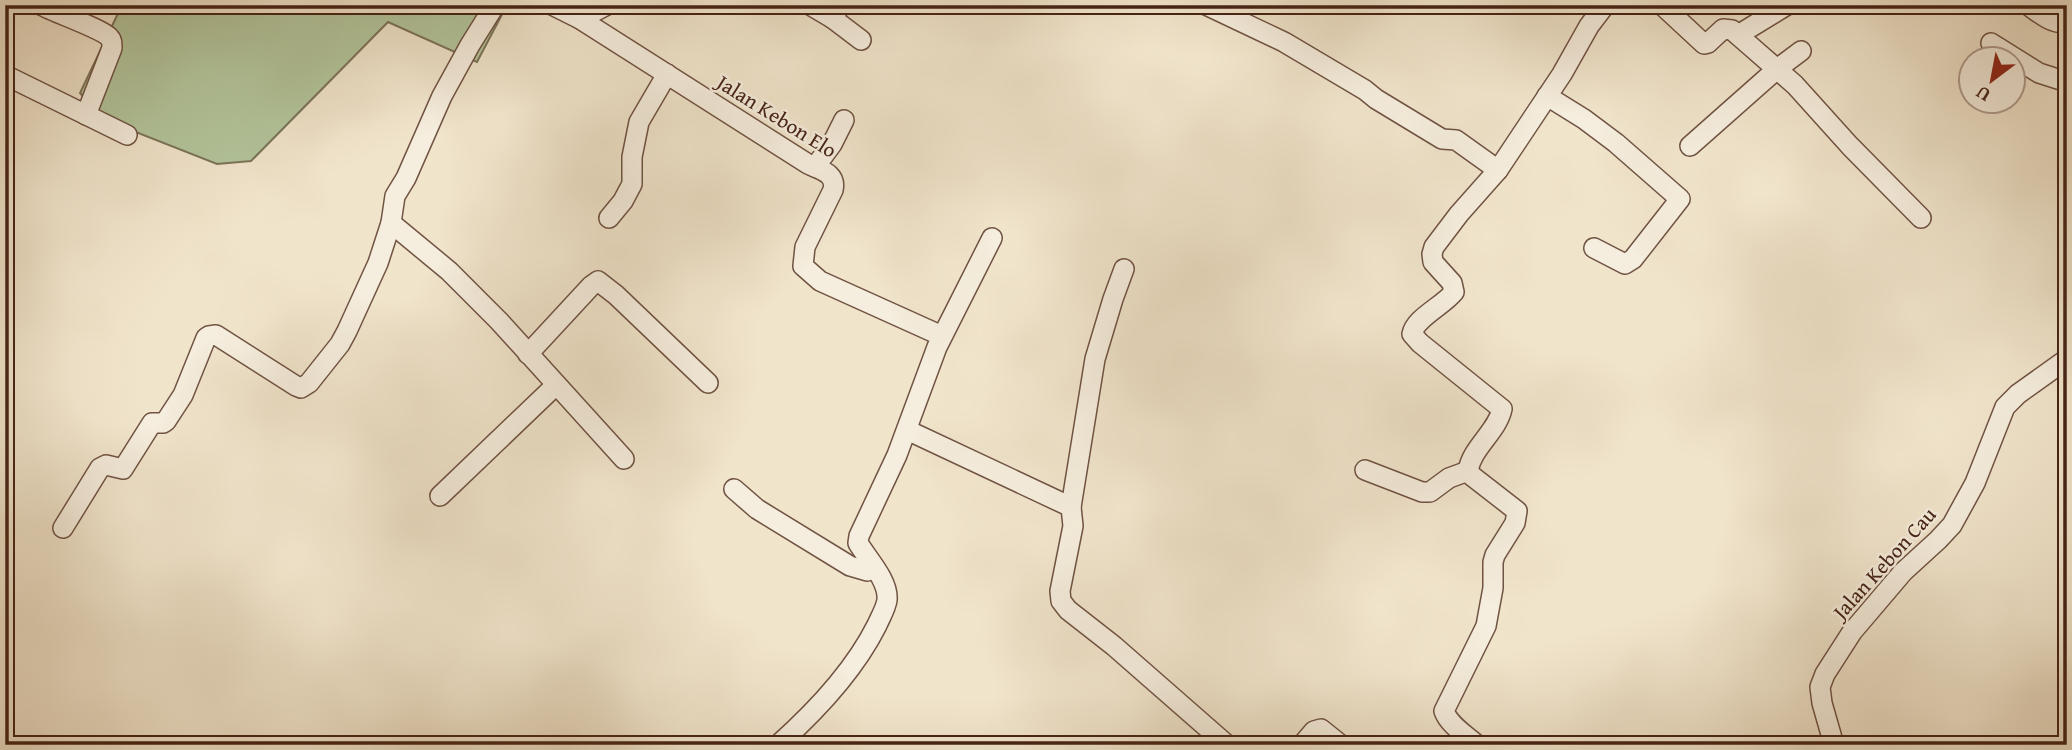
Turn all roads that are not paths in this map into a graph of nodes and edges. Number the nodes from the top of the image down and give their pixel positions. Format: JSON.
{"nodes":[{"id":1,"x":41,"y":5,"type":"edge"},
{"id":2,"x":495,"y":5,"type":"edge"},
{"id":3,"x":552,"y":5,"type":"edge"},
{"id":4,"x":607,"y":5,"type":"edge"},
{"id":5,"x":810,"y":5,"type":"edge"},
{"id":6,"x":1206,"y":5,"type":"edge"},
{"id":7,"x":1605,"y":5,"type":"edge"},
{"id":8,"x":1662,"y":5,"type":"edge"},
{"id":9,"x":1787,"y":5,"type":"edge"},
{"id":10,"x":2028,"y":5,"type":"edge"},
{"id":11,"x":837,"y":12,"type":"edge"},
{"id":12,"x":580,"y":19,"type":"junction"},
{"id":13,"x":2067,"y":23,"type":"edge"},
{"id":14,"x":1738,"y":35,"type":"junction"},
{"id":15,"x":861,"y":40,"type":"dead end"},
{"id":16,"x":1992,"y":43,"type":"dead end"},
{"id":17,"x":1801,"y":51,"type":"dead end"},
{"id":18,"x":1777,"y":69,"type":"junction"},
{"id":19,"x":667,"y":74,"type":"junction"},
{"id":20,"x":5,"y":75,"type":"edge"},
{"id":21,"x":2067,"y":82,"type":"edge"},
{"id":22,"x":1548,"y":96,"type":"junction"},
{"id":23,"x":86,"y":114,"type":"junction"},
{"id":24,"x":844,"y":120,"type":"dead end"},
{"id":25,"x":127,"y":135,"type":"dead end"},
{"id":26,"x":1690,"y":146,"type":"dead end"},
{"id":27,"x":815,"y":167,"type":"junction"},
{"id":28,"x":1498,"y":170,"type":"junction"},
{"id":29,"x":609,"y":218,"type":"dead end"},
{"id":30,"x":1921,"y":219,"type":"dead end"},
{"id":31,"x":391,"y":223,"type":"junction"},
{"id":32,"x":992,"y":238,"type":"dead end"},
{"id":33,"x":1594,"y":248,"type":"dead end"},
{"id":34,"x":1124,"y":269,"type":"dead end"},
{"id":35,"x":942,"y":336,"type":"junction"},
{"id":36,"x":528,"y":354,"type":"junction"},
{"id":37,"x":2067,"y":359,"type":"edge"},
{"id":38,"x":708,"y":383,"type":"dead end"},
{"id":39,"x":556,"y":385,"type":"junction"},
{"id":40,"x":907,"y":430,"type":"junction"},
{"id":41,"x":624,"y":459,"type":"dead end"},
{"id":42,"x":1365,"y":470,"type":"dead end"},
{"id":43,"x":1468,"y":471,"type":"junction"},
{"id":44,"x":734,"y":489,"type":"dead end"},
{"id":45,"x":440,"y":496,"type":"dead end"},
{"id":46,"x":1070,"y":507,"type":"junction"},
{"id":47,"x":63,"y":528,"type":"dead end"},
{"id":48,"x":875,"y":568,"type":"junction"},
{"id":49,"x":778,"y":745,"type":"edge"},
{"id":50,"x":1227,"y":745,"type":"edge"},
{"id":51,"x":1302,"y":745,"type":"edge"},
{"id":52,"x":1342,"y":745,"type":"edge"},
{"id":53,"x":1477,"y":745,"type":"edge"},
{"id":54,"x":1834,"y":745,"type":"edge"}],
"edges":[{"from":1,"to":23,"type":"street"},
{"from":2,"to":31,"type":"street"},
{"from":3,"to":12,"type":"street","name":"Jalan Kebon Elo"},
{"from":4,"to":12,"type":"street"},
{"from":5,"to":11,"type":"street"},
{"from":6,"to":28,"type":"street"},
{"from":7,"to":22,"type":"street"},
{"from":8,"to":14,"type":"street"},
{"from":9,"to":14,"type":"street"},
{"from":10,"to":13,"type":"street"},
{"from":11,"to":15,"type":"street"},
{"from":12,"to":19,"type":"street","name":"Jalan Kebon Elo"},
{"from":14,"to":18,"type":"street"},
{"from":16,"to":21,"type":"street"},
{"from":17,"to":18,"type":"street"},
{"from":18,"to":26,"type":"street"},
{"from":18,"to":30,"type":"street"},
{"from":19,"to":27,"type":"street","name":"Jalan Kebon Elo"},
{"from":19,"to":29,"type":"street"},
{"from":20,"to":23,"type":"street"},
{"from":22,"to":28,"type":"street"},
{"from":22,"to":33,"type":"street"},
{"from":23,"to":25,"type":"street"},
{"from":24,"to":27,"type":"street"},
{"from":27,"to":35,"type":"street","name":"Jalan Kebon Elo"},
{"from":28,"to":43,"type":"street"},
{"from":31,"to":36,"type":"street"},
{"from":31,"to":47,"type":"street"},
{"from":32,"to":35,"type":"street"},
{"from":34,"to":46,"type":"street"},
{"from":35,"to":40,"type":"street"},
{"from":36,"to":38,"type":"street"},
{"from":36,"to":39,"type":"street"},
{"from":37,"to":54,"type":"street","name":"Jalan Kebon Cau"},
{"from":39,"to":41,"type":"street"},
{"from":39,"to":45,"type":"street"},
{"from":40,"to":46,"type":"street"},
{"from":40,"to":48,"type":"street"},
{"from":42,"to":43,"type":"street"},
{"from":43,"to":53,"type":"street"},
{"from":44,"to":48,"type":"street"},
{"from":46,"to":50,"type":"street"},
{"from":48,"to":49,"type":"street"},
{"from":51,"to":52,"type":"street"}]}
